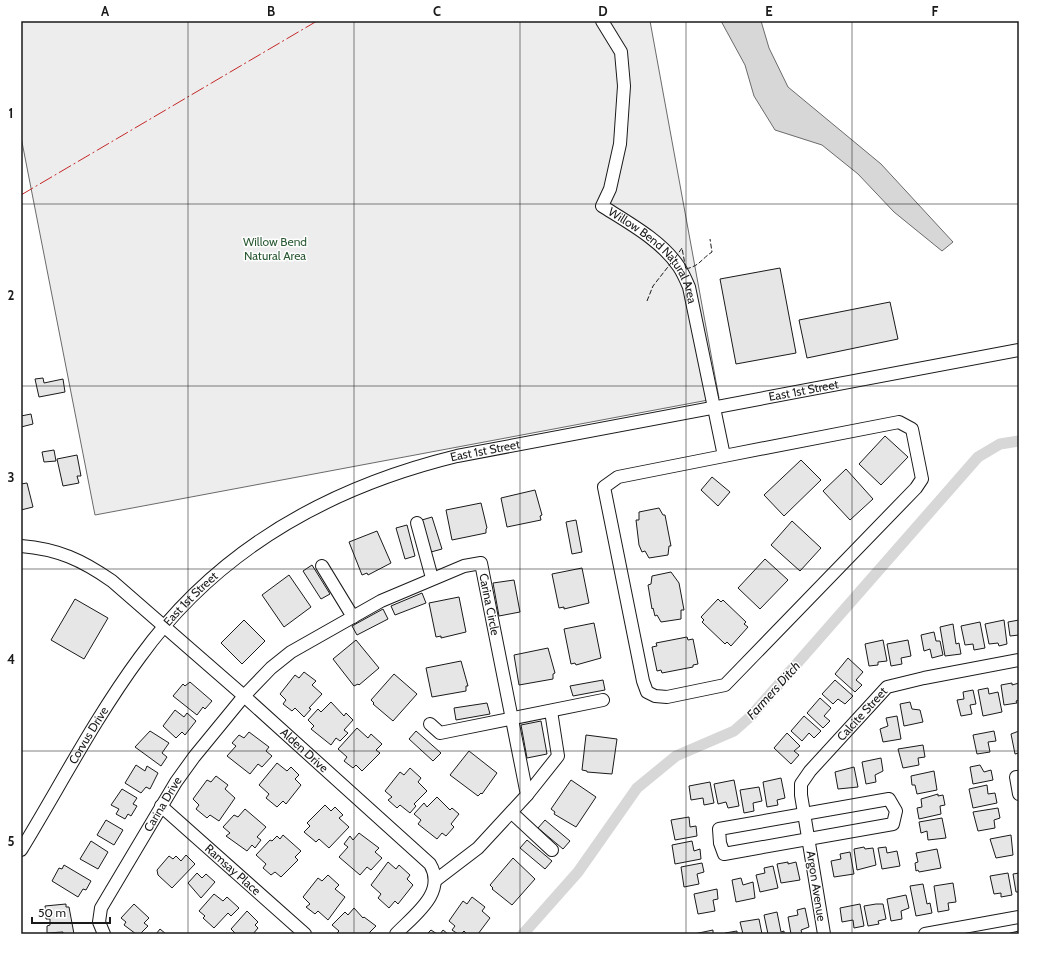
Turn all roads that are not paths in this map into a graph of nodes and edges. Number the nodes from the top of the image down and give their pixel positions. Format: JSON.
{"nodes":[{"id":1,"x":602,"y":21,"type":"edge"},
{"id":2,"x":1019,"y":350,"type":"edge"},
{"id":3,"x":714,"y":408,"type":"junction"},
{"id":4,"x":724,"y":456,"type":"junction"},
{"id":5,"x":417,"y":523,"type":"dead end"},
{"id":6,"x":21,"y":546,"type":"edge"},
{"id":7,"x":322,"y":566,"type":"dead end"},
{"id":8,"x":432,"y":578,"type":"junction"},
{"id":9,"x":353,"y":617,"type":"junction"},
{"id":10,"x":164,"y":627,"type":"junction"},
{"id":11,"x":1019,"y":660,"type":"edge"},
{"id":12,"x":244,"y":696,"type":"junction"},
{"id":13,"x":604,"y":700,"type":"dead end"},
{"id":14,"x":551,"y":711,"type":"junction"},
{"id":15,"x":511,"y":718,"type":"junction"},
{"id":16,"x":430,"y":724,"type":"dead end"},
{"id":17,"x":1019,"y":777,"type":"edge"},
{"id":18,"x":1019,"y":794,"type":"edge"},
{"id":19,"x":527,"y":795,"type":"junction"},
{"id":20,"x":161,"y":806,"type":"junction"},
{"id":21,"x":512,"y":813,"type":"junction"},
{"id":22,"x":803,"y":814,"type":"junction"},
{"id":23,"x":808,"y":839,"type":"junction"},
{"id":24,"x":21,"y":850,"type":"edge"},
{"id":25,"x":552,"y":850,"type":"dead end"},
{"id":26,"x":436,"y":880,"type":"junction"},
{"id":27,"x":1019,"y":917,"type":"edge"},
{"id":28,"x":984,"y":929,"type":"edge"},
{"id":29,"x":104,"y":934,"type":"edge"},
{"id":30,"x":305,"y":934,"type":"edge"},
{"id":31,"x":396,"y":934,"type":"edge"},
{"id":32,"x":824,"y":934,"type":"edge"},
{"id":33,"x":925,"y":934,"type":"edge"}],
"edges":[{"from":1,"to":3,"type":"street","name":"Willow Bend Natural Area"},
{"from":2,"to":3,"type":"street","name":"East 1st Street"},
{"from":3,"to":4,"type":"street"},
{"from":3,"to":10,"type":"street","name":"East 1st Street"},
{"from":4,"to":4,"type":"street"},
{"from":5,"to":8,"type":"street"},
{"from":6,"to":10,"type":"street","name":"East 1st Street"},
{"from":7,"to":9,"type":"street"},
{"from":8,"to":9,"type":"street","name":"Carina Circle"},
{"from":8,"to":15,"type":"street","name":"Carina Circle"},
{"from":9,"to":12,"type":"street","name":"Carina Circle"},
{"from":10,"to":12,"type":"street","name":"Alden Drive"},
{"from":10,"to":24,"type":"street","name":"Corvus Drive"},
{"from":11,"to":22,"type":"street","name":"Calcite Street"},
{"from":12,"to":20,"type":"street","name":"Carina Drive"},
{"from":12,"to":26,"type":"street","name":"Alden Drive"},
{"from":13,"to":14,"type":"street"},
{"from":14,"to":15,"type":"street"},
{"from":14,"to":19,"type":"street"},
{"from":15,"to":16,"type":"street"},
{"from":15,"to":19,"type":"street","name":"Carina Circle"},
{"from":17,"to":18,"type":"street"},
{"from":19,"to":21,"type":"street"},
{"from":20,"to":29,"type":"street","name":"Carina Drive"},
{"from":20,"to":30,"type":"street","name":"Ramsay Place"},
{"from":21,"to":25,"type":"street"},
{"from":21,"to":26,"type":"street"},
{"from":22,"to":23,"type":"street","name":"Calcite Street"},
{"from":22,"to":23,"type":"street"},
{"from":22,"to":23,"type":"street"},
{"from":23,"to":32,"type":"street","name":"Argon Avenue"},
{"from":26,"to":31,"type":"street"},
{"from":27,"to":28,"type":"street"},
{"from":28,"to":33,"type":"street"}]}
